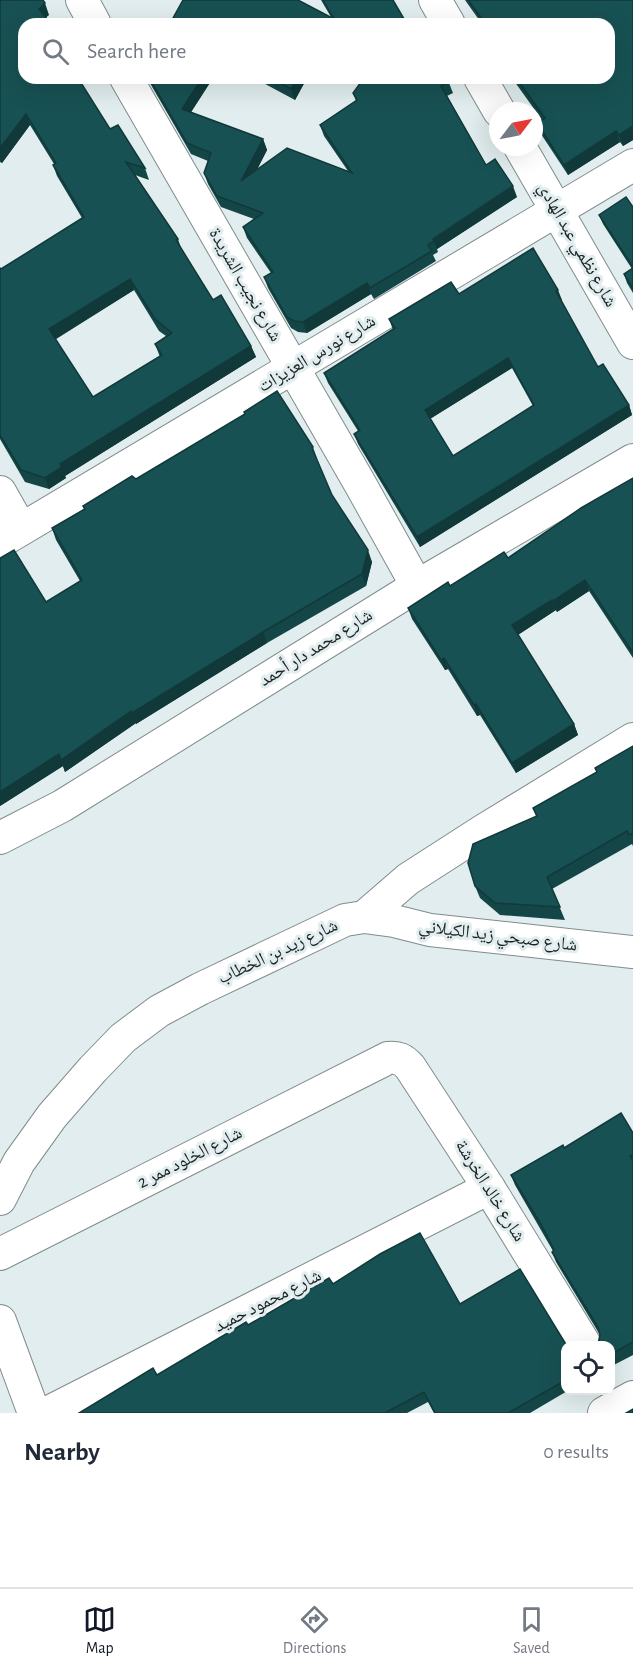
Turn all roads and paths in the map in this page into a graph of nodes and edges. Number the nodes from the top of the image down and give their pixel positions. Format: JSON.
{"nodes":[{"id":1,"x":82,"y":0,"type":"edge"},
{"id":2,"x":435,"y":0,"type":"edge"},
{"id":3,"x":92,"y":18,"type":"edge"},
{"id":4,"x":446,"y":18,"type":"edge"},
{"id":5,"x":129,"y":84,"type":"edge"},
{"id":6,"x":484,"y":84,"type":"edge"},
{"id":7,"x":495,"y":102,"type":"edge"},
{"id":8,"x":525,"y":156,"type":"edge"},
{"id":9,"x":633,"y":165,"type":"edge"},
{"id":10,"x":557,"y":210,"type":"junction"},
{"id":11,"x":633,"y":343,"type":"edge"},
{"id":12,"x":292,"y":368,"type":"junction"},
{"id":13,"x":633,"y":460,"type":"edge"},
{"id":14,"x":0,"y":492,"type":"edge"},
{"id":15,"x":11,"y":536,"type":"edge"},
{"id":16,"x":417,"y":586,"type":"junction"},
{"id":17,"x":633,"y":739,"type":"edge"},
{"id":18,"x":0,"y":838,"type":"edge"},
{"id":19,"x":354,"y":919,"type":"junction"},
{"id":20,"x":633,"y":952,"type":"edge"},
{"id":21,"x":380,"y":1062,"type":"joint"},
{"id":22,"x":489,"y":1188,"type":"junction"},
{"id":23,"x":0,"y":1198,"type":"edge"},
{"id":24,"x":0,"y":1254,"type":"edge"},
{"id":25,"x":0,"y":1321,"type":"edge"},
{"id":26,"x":583,"y":1341,"type":"edge"},
{"id":27,"x":34,"y":1413,"type":"edge"},
{"id":28,"x":47,"y":1413,"type":"edge"}],
"edges":[{"from":1,"to":3,"type":"street"},
{"from":2,"to":4,"type":"street"},
{"from":5,"to":12,"type":"street","name":"شارع نجيب الشريدة"},
{"from":6,"to":7,"type":"street"},
{"from":8,"to":10,"type":"street","name":"شارع نظمي عبد الهادي"},
{"from":9,"to":10,"type":"street","name":"شارع نورس العزيزات"},
{"from":10,"to":11,"type":"street","name":"شارع نظمي عبد الهادي"},
{"from":10,"to":12,"type":"street","name":"شارع نورس العزيزات"},
{"from":12,"to":15,"type":"street","name":"شارع نورس العزيزات"},
{"from":12,"to":16,"type":"street","name":"شارع نجيب الشريدة"},
{"from":13,"to":16,"type":"street","name":"شارع محمد دار أحمد"},
{"from":14,"to":15,"type":"street"},
{"from":16,"to":18,"type":"street","name":"شارع محمد دار أحمد"},
{"from":17,"to":19,"type":"street","name":"شارع زيد بن الخطاب"},
{"from":19,"to":20,"type":"street","name":"شارع صبحي زيد الكيلاني"},
{"from":19,"to":23,"type":"street","name":"شارع زيد بن الخطاب"},
{"from":21,"to":22,"type":"street","name":"شارع خالد الخرشة"},
{"from":21,"to":24,"type":"street","name":"شارع الخلود ممر 2"},
{"from":22,"to":26,"type":"street","name":"شارع خالد الخرشة"},
{"from":22,"to":28,"type":"street","name":"شارع محمود حميد"},
{"from":25,"to":27,"type":"street"}]}
